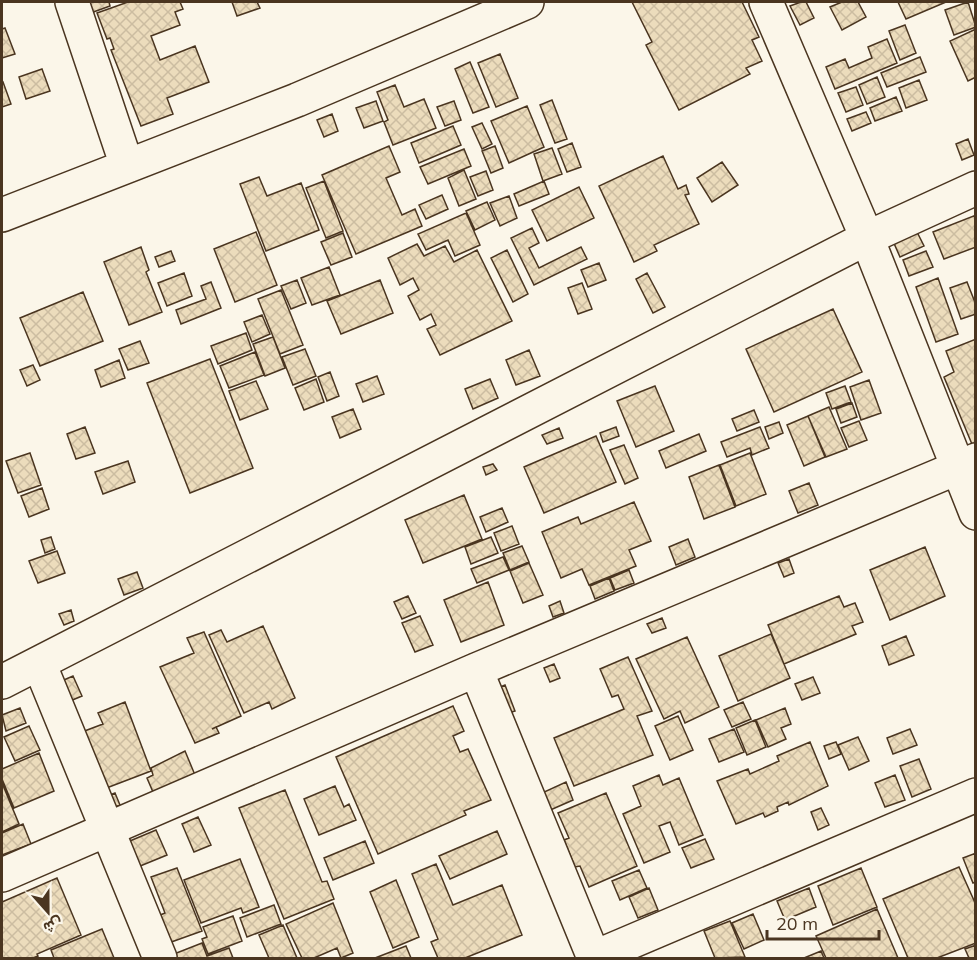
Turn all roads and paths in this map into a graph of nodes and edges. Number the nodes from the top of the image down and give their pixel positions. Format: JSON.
{"nodes":[{"id":1,"x":72,"y":2,"type":"edge"},
{"id":2,"x":527,"y":2,"type":"edge"},
{"id":3,"x":766,"y":2,"type":"edge"},
{"id":4,"x":127,"y":166,"type":"junction"},
{"id":5,"x":975,"y":188,"type":"edge"},
{"id":6,"x":2,"y":215,"type":"edge"},
{"id":7,"x":867,"y":238,"type":"junction"},
{"id":8,"x":967,"y":463,"type":"edge"},
{"id":9,"x":975,"y":513,"type":"edge"},
{"id":10,"x":39,"y":663,"type":"junction"},
{"id":11,"x":476,"y":670,"type":"junction"},
{"id":12,"x":2,"y":682,"type":"edge"},
{"id":13,"x":975,"y":795,"type":"edge"},
{"id":14,"x":105,"y":829,"type":"junction"},
{"id":15,"x":2,"y":875,"type":"edge"},
{"id":16,"x":160,"y":958,"type":"edge"},
{"id":17,"x":593,"y":958,"type":"edge"}],
"edges":[{"from":1,"to":4,"type":"street"},
{"from":2,"to":4,"type":"street"},
{"from":3,"to":7,"type":"street"},
{"from":4,"to":6,"type":"street"},
{"from":5,"to":7,"type":"street"},
{"from":7,"to":8,"type":"street"},
{"from":7,"to":10,"type":"street"},
{"from":8,"to":9,"type":"street"},
{"from":8,"to":11,"type":"street"},
{"from":10,"to":12,"type":"street"},
{"from":10,"to":14,"type":"street"},
{"from":11,"to":14,"type":"street"},
{"from":11,"to":17,"type":"street"},
{"from":13,"to":17,"type":"street"},
{"from":14,"to":15,"type":"street"},
{"from":14,"to":16,"type":"street"}]}
